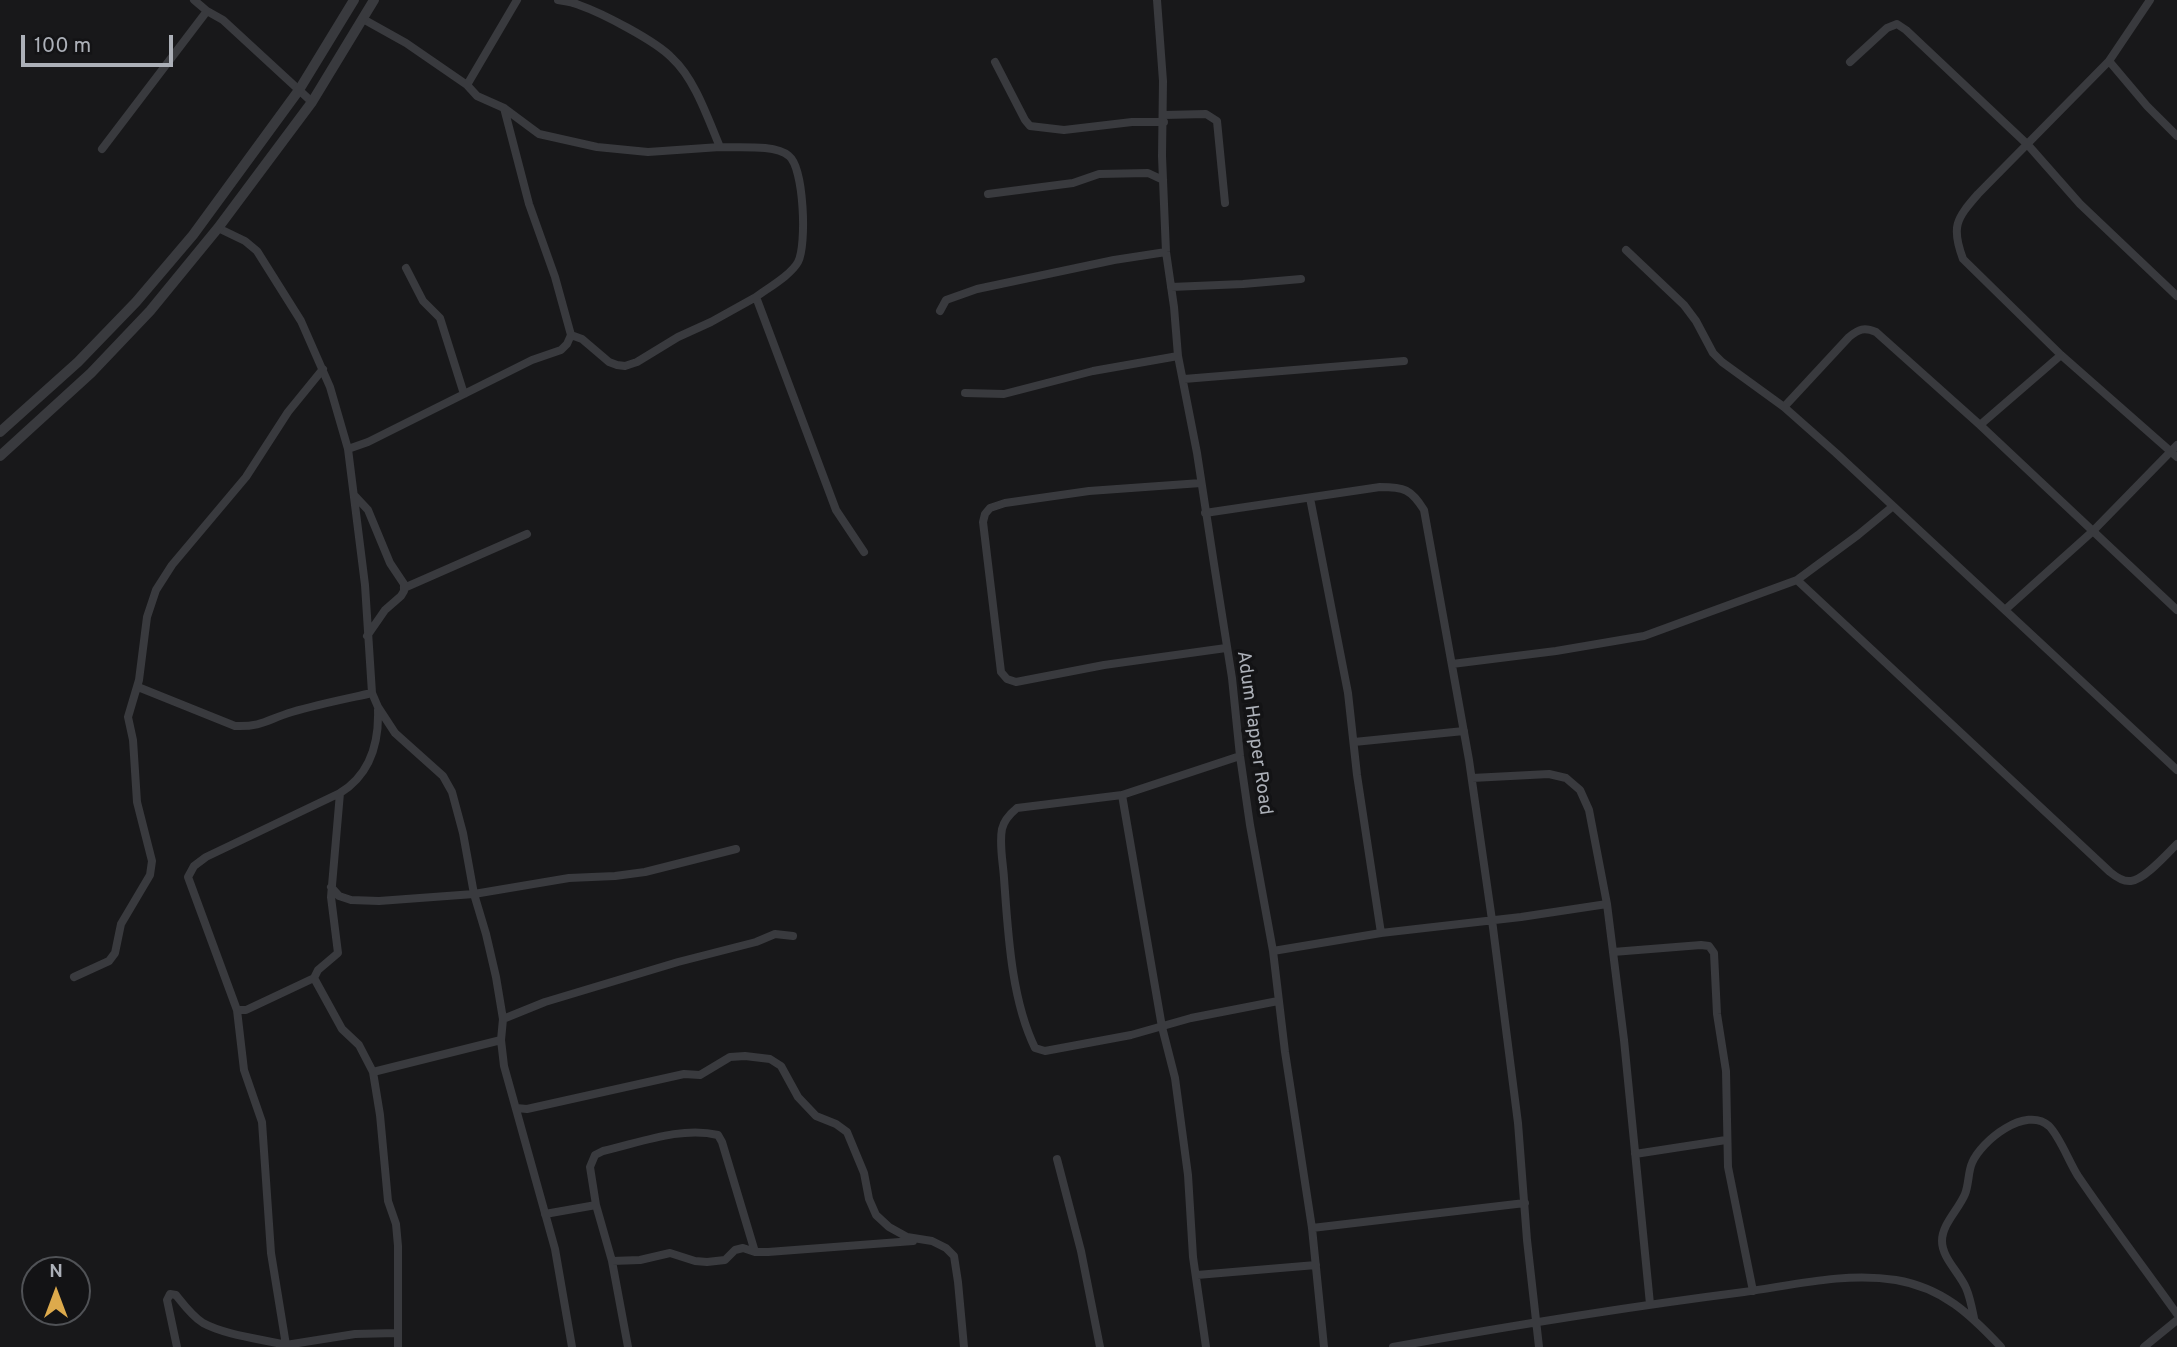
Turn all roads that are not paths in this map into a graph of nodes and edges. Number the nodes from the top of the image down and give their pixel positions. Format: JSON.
{"nodes":[{"id":1,"x":194,"y":0,"type":"edge"},
{"id":2,"x":354,"y":0,"type":"edge"},
{"id":3,"x":374,"y":0,"type":"edge"},
{"id":4,"x":517,"y":0,"type":"edge"},
{"id":5,"x":558,"y":0,"type":"edge"},
{"id":6,"x":1157,"y":0,"type":"edge"},
{"id":7,"x":2150,"y":0,"type":"edge"},
{"id":8,"x":207,"y":11,"type":"junction"},
{"id":9,"x":363,"y":19,"type":"junction"},
{"id":10,"x":2109,"y":61,"type":"junction"},
{"id":11,"x":996,"y":62,"type":"dead end"},
{"id":12,"x":1850,"y":62,"type":"dead end"},
{"id":13,"x":467,"y":85,"type":"junction"},
{"id":14,"x":299,"y":90,"type":"junction"},
{"id":15,"x":312,"y":102,"type":"junction"},
{"id":16,"x":504,"y":108,"type":"junction"},
{"id":17,"x":1164,"y":118,"type":"junction"},
{"id":18,"x":2177,"y":136,"type":"edge"},
{"id":19,"x":2028,"y":145,"type":"junction"},
{"id":20,"x":720,"y":147,"type":"junction"},
{"id":21,"x":102,"y":149,"type":"dead end"},
{"id":22,"x":1163,"y":180,"type":"junction"},
{"id":23,"x":988,"y":194,"type":"dead end"},
{"id":24,"x":1225,"y":203,"type":"dead end"},
{"id":25,"x":218,"y":228,"type":"junction"},
{"id":26,"x":1626,"y":250,"type":"dead end"},
{"id":27,"x":1166,"y":252,"type":"junction"},
{"id":28,"x":406,"y":268,"type":"dead end"},
{"id":29,"x":1301,"y":279,"type":"dead end"},
{"id":30,"x":1171,"y":287,"type":"junction"},
{"id":31,"x":2177,"y":296,"type":"edge"},
{"id":32,"x":756,"y":297,"type":"junction"},
{"id":33,"x":940,"y":311,"type":"dead end"},
{"id":34,"x":571,"y":335,"type":"junction"},
{"id":35,"x":2061,"y":355,"type":"junction"},
{"id":36,"x":1178,"y":356,"type":"junction"},
{"id":37,"x":1404,"y":361,"type":"dead end"},
{"id":38,"x":323,"y":369,"type":"junction"},
{"id":39,"x":1184,"y":379,"type":"junction"},
{"id":40,"x":965,"y":393,"type":"dead end"},
{"id":41,"x":464,"y":394,"type":"junction"},
{"id":42,"x":1784,"y":407,"type":"junction"},
{"id":43,"x":1980,"y":425,"type":"junction"},
{"id":44,"x":0,"y":432,"type":"edge"},
{"id":45,"x":348,"y":449,"type":"junction"},
{"id":46,"x":2175,"y":451,"type":"edge"},
{"id":47,"x":0,"y":456,"type":"edge"},
{"id":48,"x":1201,"y":483,"type":"junction"},
{"id":49,"x":354,"y":494,"type":"junction"},
{"id":50,"x":1310,"y":498,"type":"junction"},
{"id":51,"x":1892,"y":507,"type":"junction"},
{"id":52,"x":1205,"y":513,"type":"junction"},
{"id":53,"x":2094,"y":531,"type":"junction"},
{"id":54,"x":527,"y":534,"type":"dead end"},
{"id":55,"x":864,"y":552,"type":"dead end"},
{"id":56,"x":1797,"y":580,"type":"junction"},
{"id":57,"x":404,"y":588,"type":"junction"},
{"id":58,"x":2006,"y":609,"type":"junction"},
{"id":59,"x":2177,"y":610,"type":"edge"},
{"id":60,"x":367,"y":636,"type":"junction"},
{"id":61,"x":1226,"y":648,"type":"junction"},
{"id":62,"x":1452,"y":664,"type":"junction"},
{"id":63,"x":138,"y":687,"type":"junction"},
{"id":64,"x":372,"y":693,"type":"junction"},
{"id":65,"x":377,"y":707,"type":"junction"},
{"id":66,"x":1464,"y":731,"type":"junction"},
{"id":67,"x":1354,"y":742,"type":"junction"},
{"id":68,"x":1240,"y":756,"type":"junction"},
{"id":69,"x":2177,"y":770,"type":"edge"},
{"id":70,"x":1472,"y":778,"type":"junction"},
{"id":71,"x":340,"y":793,"type":"junction"},
{"id":72,"x":1122,"y":795,"type":"junction"},
{"id":73,"x":2177,"y":844,"type":"edge"},
{"id":74,"x":736,"y":849,"type":"dead end"},
{"id":75,"x":331,"y":887,"type":"junction"},
{"id":76,"x":474,"y":894,"type":"junction"},
{"id":77,"x":1607,"y":904,"type":"junction"},
{"id":78,"x":1492,"y":920,"type":"junction"},
{"id":79,"x":1381,"y":933,"type":"junction"},
{"id":80,"x":793,"y":936,"type":"dead end"},
{"id":81,"x":1273,"y":951,"type":"junction"},
{"id":82,"x":1613,"y":952,"type":"junction"},
{"id":83,"x":74,"y":977,"type":"dead end"},
{"id":84,"x":314,"y":978,"type":"junction"},
{"id":85,"x":1278,"y":1001,"type":"junction"},
{"id":86,"x":237,"y":1010,"type":"junction"},
{"id":87,"x":503,"y":1018,"type":"junction"},
{"id":88,"x":1162,"y":1027,"type":"junction"},
{"id":89,"x":501,"y":1040,"type":"junction"},
{"id":90,"x":373,"y":1072,"type":"junction"},
{"id":91,"x":516,"y":1108,"type":"junction"},
{"id":92,"x":1726,"y":1140,"type":"junction"},
{"id":93,"x":1635,"y":1154,"type":"junction"},
{"id":94,"x":1057,"y":1159,"type":"dead end"},
{"id":95,"x":1525,"y":1203,"type":"junction"},
{"id":96,"x":596,"y":1205,"type":"junction"},
{"id":97,"x":545,"y":1214,"type":"junction"},
{"id":98,"x":1312,"y":1228,"type":"junction"},
{"id":99,"x":918,"y":1240,"type":"junction"},
{"id":100,"x":755,"y":1252,"type":"junction"},
{"id":101,"x":612,"y":1261,"type":"junction"},
{"id":102,"x":1316,"y":1265,"type":"junction"},
{"id":103,"x":1197,"y":1275,"type":"junction"},
{"id":104,"x":1753,"y":1291,"type":"junction"},
{"id":105,"x":1650,"y":1304,"type":"junction"},
{"id":106,"x":2177,"y":1314,"type":"edge"},
{"id":107,"x":1974,"y":1319,"type":"junction"},
{"id":108,"x":2177,"y":1320,"type":"edge"},
{"id":109,"x":1535,"y":1323,"type":"junction"},
{"id":110,"x":397,"y":1333,"type":"junction"},
{"id":111,"x":1433,"y":1343,"type":"edge"},
{"id":112,"x":286,"y":1346,"type":"edge"},
{"id":113,"x":177,"y":1347,"type":"edge"},
{"id":114,"x":398,"y":1347,"type":"edge"},
{"id":115,"x":572,"y":1347,"type":"edge"},
{"id":116,"x":628,"y":1347,"type":"edge"},
{"id":117,"x":964,"y":1347,"type":"edge"},
{"id":118,"x":1100,"y":1347,"type":"edge"},
{"id":119,"x":1206,"y":1347,"type":"edge"},
{"id":120,"x":1324,"y":1347,"type":"edge"},
{"id":121,"x":1393,"y":1347,"type":"edge"},
{"id":122,"x":1539,"y":1347,"type":"edge"},
{"id":123,"x":2001,"y":1347,"type":"edge"},
{"id":124,"x":2144,"y":1347,"type":"edge"}],
"edges":[{"from":1,"to":8,"type":"street"},
{"from":2,"to":14,"type":"street"},
{"from":3,"to":9,"type":"street"},
{"from":4,"to":13,"type":"street"},
{"from":5,"to":20,"type":"street"},
{"from":6,"to":17,"type":"street","name":"Adum Happer Road"},
{"from":7,"to":10,"type":"street"},
{"from":8,"to":14,"type":"street"},
{"from":8,"to":21,"type":"street"},
{"from":9,"to":13,"type":"street"},
{"from":9,"to":15,"type":"street"},
{"from":10,"to":18,"type":"street"},
{"from":10,"to":19,"type":"street"},
{"from":11,"to":17,"type":"street"},
{"from":12,"to":19,"type":"street"},
{"from":13,"to":16,"type":"street"},
{"from":14,"to":15,"type":"street"},
{"from":14,"to":44,"type":"street"},
{"from":15,"to":25,"type":"street"},
{"from":16,"to":20,"type":"street"},
{"from":16,"to":34,"type":"street"},
{"from":17,"to":22,"type":"street","name":"Adum Happer Road"},
{"from":17,"to":24,"type":"street"},
{"from":19,"to":31,"type":"street"},
{"from":19,"to":35,"type":"street"},
{"from":20,"to":32,"type":"street"},
{"from":22,"to":23,"type":"street"},
{"from":22,"to":27,"type":"street","name":"Adum Happer Road"},
{"from":25,"to":38,"type":"street"},
{"from":25,"to":47,"type":"street"},
{"from":26,"to":42,"type":"street"},
{"from":27,"to":30,"type":"street","name":"Adum Happer Road"},
{"from":27,"to":33,"type":"street"},
{"from":28,"to":41,"type":"street"},
{"from":29,"to":30,"type":"street"},
{"from":30,"to":36,"type":"street","name":"Adum Happer Road"},
{"from":32,"to":34,"type":"street"},
{"from":32,"to":55,"type":"street"},
{"from":34,"to":41,"type":"street"},
{"from":35,"to":43,"type":"street"},
{"from":35,"to":46,"type":"street"},
{"from":36,"to":39,"type":"street","name":"Adum Happer Road"},
{"from":36,"to":40,"type":"street"},
{"from":37,"to":39,"type":"street"},
{"from":38,"to":45,"type":"street"},
{"from":38,"to":63,"type":"street"},
{"from":39,"to":48,"type":"street","name":"Adum Happer Road"},
{"from":41,"to":45,"type":"street"},
{"from":42,"to":43,"type":"street"},
{"from":42,"to":51,"type":"street"},
{"from":43,"to":53,"type":"street"},
{"from":45,"to":49,"type":"street"},
{"from":46,"to":53,"type":"street"},
{"from":48,"to":52,"type":"street","name":"Adum Happer Road"},
{"from":48,"to":61,"type":"street"},
{"from":49,"to":57,"type":"street"},
{"from":49,"to":60,"type":"street"},
{"from":50,"to":52,"type":"street"},
{"from":50,"to":62,"type":"street"},
{"from":50,"to":67,"type":"street"},
{"from":51,"to":56,"type":"street"},
{"from":51,"to":58,"type":"street"},
{"from":52,"to":61,"type":"street","name":"Adum Happer Road"},
{"from":53,"to":58,"type":"street"},
{"from":53,"to":59,"type":"street"},
{"from":54,"to":57,"type":"street"},
{"from":56,"to":62,"type":"street"},
{"from":56,"to":73,"type":"street"},
{"from":57,"to":60,"type":"street"},
{"from":58,"to":69,"type":"street"},
{"from":60,"to":64,"type":"street"},
{"from":61,"to":68,"type":"street","name":"Adum Happer Road"},
{"from":62,"to":66,"type":"street"},
{"from":63,"to":64,"type":"street"},
{"from":63,"to":83,"type":"street"},
{"from":64,"to":65,"type":"street"},
{"from":65,"to":71,"type":"street"},
{"from":65,"to":76,"type":"street"},
{"from":66,"to":67,"type":"street"},
{"from":66,"to":70,"type":"street"},
{"from":67,"to":79,"type":"street"},
{"from":68,"to":72,"type":"street"},
{"from":68,"to":81,"type":"street","name":"Adum Happer Road"},
{"from":70,"to":77,"type":"street"},
{"from":70,"to":78,"type":"street"},
{"from":71,"to":75,"type":"street"},
{"from":71,"to":86,"type":"street"},
{"from":72,"to":88,"type":"street"},
{"from":72,"to":88,"type":"street"},
{"from":74,"to":76,"type":"street"},
{"from":75,"to":76,"type":"street"},
{"from":75,"to":84,"type":"street"},
{"from":76,"to":87,"type":"street"},
{"from":77,"to":78,"type":"street"},
{"from":77,"to":82,"type":"street"},
{"from":78,"to":79,"type":"street"},
{"from":78,"to":95,"type":"street"},
{"from":79,"to":81,"type":"street"},
{"from":80,"to":87,"type":"street"},
{"from":81,"to":85,"type":"street","name":"Adum Happer Road"},
{"from":82,"to":92,"type":"street"},
{"from":82,"to":93,"type":"street"},
{"from":84,"to":86,"type":"street"},
{"from":84,"to":90,"type":"street"},
{"from":85,"to":88,"type":"street"},
{"from":85,"to":98,"type":"street","name":"Adum Happer Road"},
{"from":86,"to":112,"type":"street"},
{"from":87,"to":89,"type":"street"},
{"from":88,"to":103,"type":"street"},
{"from":89,"to":90,"type":"street"},
{"from":89,"to":91,"type":"street"},
{"from":90,"to":110,"type":"street"},
{"from":91,"to":97,"type":"street"},
{"from":91,"to":99,"type":"street"},
{"from":92,"to":93,"type":"street"},
{"from":92,"to":104,"type":"street"},
{"from":93,"to":105,"type":"street"},
{"from":94,"to":118,"type":"street"},
{"from":95,"to":98,"type":"street"},
{"from":95,"to":109,"type":"street"},
{"from":96,"to":97,"type":"street"},
{"from":96,"to":100,"type":"street"},
{"from":96,"to":101,"type":"street"},
{"from":97,"to":115,"type":"street"},
{"from":98,"to":102,"type":"street","name":"Adum Happer Road"},
{"from":99,"to":100,"type":"street"},
{"from":99,"to":117,"type":"street"},
{"from":100,"to":101,"type":"street"},
{"from":101,"to":116,"type":"street"},
{"from":102,"to":103,"type":"street"},
{"from":102,"to":120,"type":"street","name":"Adum Happer Road"},
{"from":103,"to":119,"type":"street"},
{"from":104,"to":105,"type":"street"},
{"from":104,"to":107,"type":"street"},
{"from":105,"to":109,"type":"street"},
{"from":106,"to":107,"type":"street"},
{"from":107,"to":123,"type":"street"},
{"from":108,"to":124,"type":"street"},
{"from":109,"to":111,"type":"street"},
{"from":109,"to":122,"type":"street"},
{"from":110,"to":112,"type":"street"},
{"from":110,"to":114,"type":"street"},
{"from":111,"to":121,"type":"street"},
{"from":112,"to":113,"type":"street"}]}
